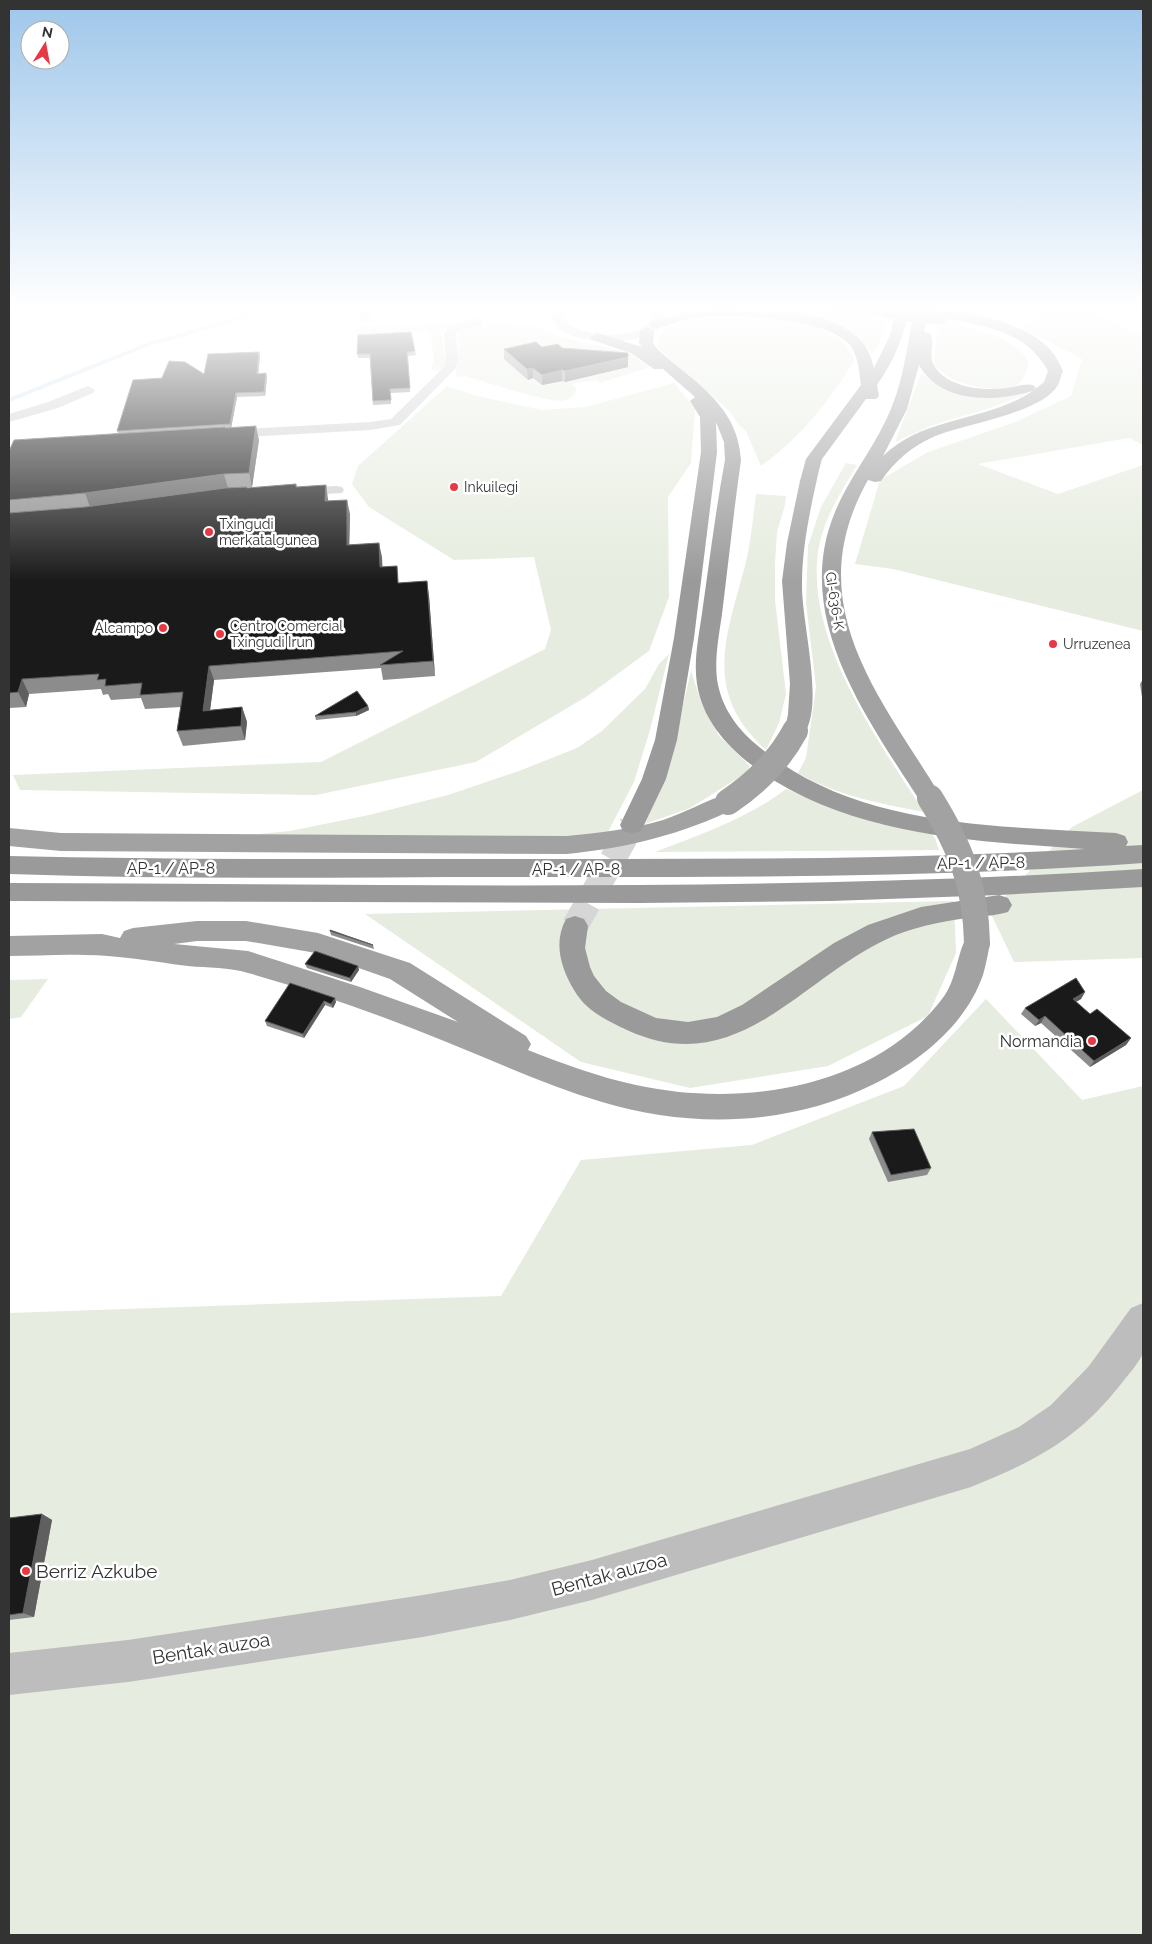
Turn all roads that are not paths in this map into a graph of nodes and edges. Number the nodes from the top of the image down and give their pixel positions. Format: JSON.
{"nodes":[{"id":1,"x":65,"y":400,"type":"edge"},
{"id":2,"x":418,"y":400,"type":"edge"},
{"id":3,"x":695,"y":400,"type":"edge"},
{"id":4,"x":706,"y":400,"type":"edge"},
{"id":5,"x":846,"y":400,"type":"edge"},
{"id":6,"x":863,"y":400,"type":"edge"},
{"id":7,"x":872,"y":400,"type":"edge"},
{"id":8,"x":902,"y":400,"type":"edge"},
{"id":9,"x":1029,"y":400,"type":"edge"},
{"id":10,"x":9,"y":418,"type":"edge"},
{"id":11,"x":858,"y":427,"type":"dead end"},
{"id":12,"x":214,"y":435,"type":"edge"},
{"id":13,"x":810,"y":438,"type":"dead end"},
{"id":14,"x":828,"y":469,"type":"dead end"},
{"id":15,"x":794,"y":470,"type":"dead end"},
{"id":16,"x":337,"y":490,"type":"dead end"},
{"id":17,"x":281,"y":492,"type":"edge"},
{"id":18,"x":804,"y":504,"type":"junction"},
{"id":19,"x":838,"y":629,"type":"junction"},
{"id":20,"x":632,"y":825,"type":"tunnel mouth"},
{"id":21,"x":9,"y":837,"type":"edge"},
{"id":22,"x":1143,"y":844,"type":"edge"},
{"id":23,"x":1143,"y":854,"type":"edge"},
{"id":24,"x":9,"y":865,"type":"edge"},
{"id":25,"x":1143,"y":878,"type":"edge"},
{"id":26,"x":9,"y":892,"type":"edge"},
{"id":27,"x":1143,"y":895,"type":"edge"},
{"id":28,"x":575,"y":926,"type":"tunnel mouth"},
{"id":29,"x":85,"y":944,"type":"junction"},
{"id":30,"x":9,"y":946,"type":"edge"},
{"id":31,"x":571,"y":1078,"type":"junction"},
{"id":32,"x":1143,"y":1320,"type":"edge"},
{"id":33,"x":9,"y":1674,"type":"edge"}],
"edges":[{"from":1,"to":10,"type":"street"},
{"from":2,"to":12,"type":"street"},
{"from":3,"to":20,"type":"highway"},
{"from":4,"to":22,"type":"highway"},
{"from":5,"to":13,"type":"highway"},
{"from":6,"to":18,"type":"highway"},
{"from":7,"to":11,"type":"highway"},
{"from":8,"to":19,"type":"highway","name":"GI-636-K"},
{"from":9,"to":19,"type":"highway"},
{"from":14,"to":18,"type":"highway"},
{"from":15,"to":18,"type":"highway"},
{"from":16,"to":17,"type":"street"},
{"from":18,"to":21,"type":"highway","bridge":true},
{"from":19,"to":31,"type":"highway","name":"GI-636-K","bridge":true},
{"from":23,"to":24,"type":"highway","name":"AP-1 / AP-8"},
{"from":25,"to":26,"type":"highway","name":"AP-1 / AP-8"},
{"from":27,"to":28,"type":"highway"},
{"from":29,"to":30,"type":"highway"},
{"from":29,"to":31,"type":"highway"},
{"from":29,"to":31,"type":"highway"},
{"from":32,"to":33,"type":"main road","name":"Bentak auzoa"}]}
